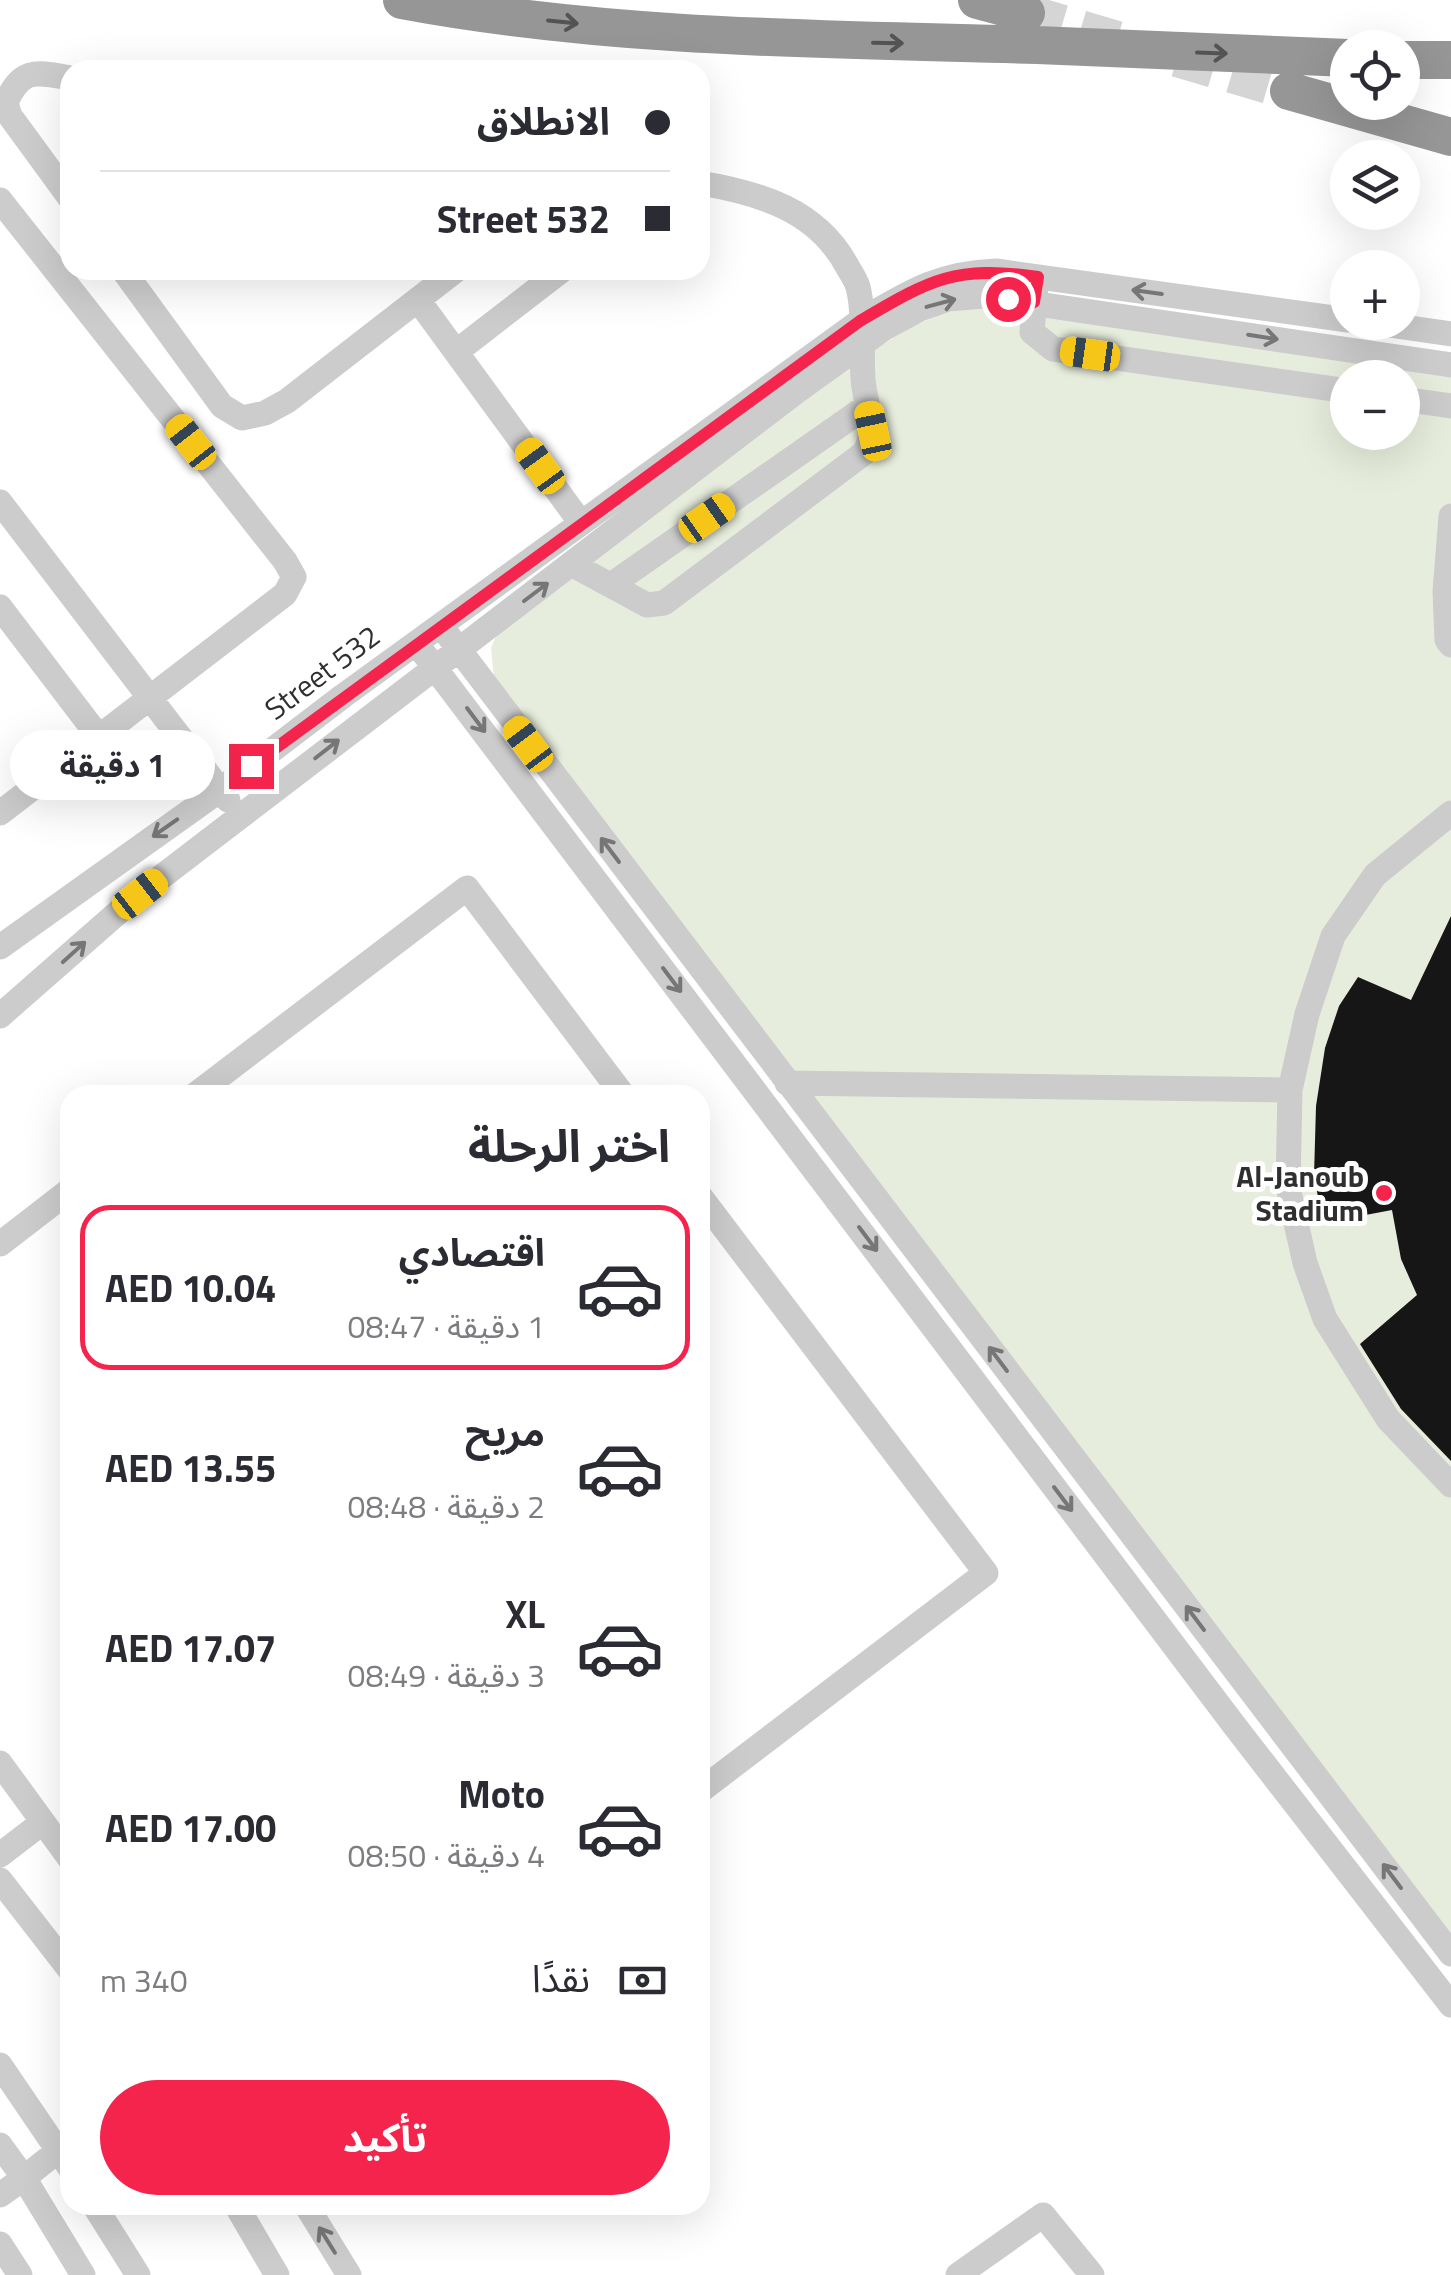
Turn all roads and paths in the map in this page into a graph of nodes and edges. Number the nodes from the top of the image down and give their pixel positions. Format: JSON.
{"nodes":[{"id":1,"x":402,"y":0,"type":"edge"},
{"id":2,"x":977,"y":0,"type":"edge"},
{"id":3,"x":1026,"y":13,"type":"tunnel mouth"},
{"id":4,"x":1330,"y":57,"type":"edge"},
{"id":5,"x":1420,"y":60,"type":"edge"},
{"id":6,"x":1451,"y":60,"type":"edge"},
{"id":7,"x":60,"y":76,"type":"edge"},
{"id":8,"x":1289,"y":91,"type":"tunnel mouth"},
{"id":9,"x":1451,"y":137,"type":"edge"},
{"id":10,"x":60,"y":184,"type":"edge"},
{"id":11,"x":710,"y":186,"type":"edge"},
{"id":12,"x":0,"y":200,"type":"edge"},
{"id":13,"x":60,"y":276,"type":"edge"},
{"id":14,"x":64,"y":280,"type":"edge"},
{"id":15,"x":130,"y":280,"type":"edge"},
{"id":16,"x":443,"y":280,"type":"edge"},
{"id":17,"x":549,"y":280,"type":"edge"},
{"id":18,"x":1036,"y":289,"type":"junction"},
{"id":19,"x":418,"y":300,"type":"junction"},
{"id":20,"x":1330,"y":318,"type":"edge"},
{"id":21,"x":1420,"y":330,"type":"edge"},
{"id":22,"x":860,"y":333,"type":"junction"},
{"id":23,"x":1451,"y":334,"type":"edge"},
{"id":24,"x":456,"y":352,"type":"junction"},
{"id":25,"x":1451,"y":365,"type":"edge"},
{"id":26,"x":1330,"y":388,"type":"edge"},
{"id":27,"x":1420,"y":402,"type":"edge"},
{"id":28,"x":868,"y":406,"type":"junction"},
{"id":29,"x":1451,"y":406,"type":"edge"},
{"id":30,"x":0,"y":502,"type":"edge"},
{"id":31,"x":1451,"y":516,"type":"edge"},
{"id":32,"x":581,"y":523,"type":"junction"},
{"id":33,"x":573,"y":565,"type":"junction"},
{"id":34,"x":611,"y":585,"type":"junction"},
{"id":35,"x":0,"y":607,"type":"edge"},
{"id":36,"x":440,"y":626,"type":"junction"},
{"id":37,"x":416,"y":643,"type":"junction"},
{"id":38,"x":1451,"y":645,"type":"edge"},
{"id":39,"x":458,"y":651,"type":"junction"},
{"id":40,"x":436,"y":667,"type":"junction"},
{"id":41,"x":150,"y":698,"type":"junction"},
{"id":42,"x":99,"y":737,"type":"junction"},
{"id":43,"x":220,"y":790,"type":"junction"},
{"id":44,"x":0,"y":813,"type":"edge"},
{"id":45,"x":1451,"y":813,"type":"edge"},
{"id":46,"x":240,"y":816,"type":"junction"},
{"id":47,"x":110,"y":866,"type":"junction"},
{"id":48,"x":45,"y":913,"type":"junction"},
{"id":49,"x":0,"y":932,"type":"edge"},
{"id":50,"x":0,"y":947,"type":"edge"},
{"id":51,"x":0,"y":959,"type":"edge"},
{"id":52,"x":0,"y":1016,"type":"edge"},
{"id":53,"x":788,"y":1083,"type":"junction"},
{"id":54,"x":208,"y":1085,"type":"edge"},
{"id":55,"x":615,"y":1085,"type":"edge"},
{"id":56,"x":1290,"y":1090,"type":"junction"},
{"id":57,"x":60,"y":1198,"type":"edge"},
{"id":58,"x":710,"y":1209,"type":"edge"},
{"id":59,"x":0,"y":1244,"type":"edge"},
{"id":60,"x":1451,"y":1485,"type":"edge"},
{"id":61,"x":0,"y":1763,"type":"edge"},
{"id":62,"x":710,"y":1782,"type":"edge"},
{"id":63,"x":43,"y":1822,"type":"junction"},
{"id":64,"x":60,"y":1845,"type":"edge"},
{"id":65,"x":0,"y":1855,"type":"edge"},
{"id":66,"x":0,"y":1880,"type":"edge"},
{"id":67,"x":8,"y":1909,"type":"edge"},
{"id":68,"x":1451,"y":1954,"type":"edge"},
{"id":69,"x":60,"y":1960,"type":"edge"},
{"id":70,"x":1451,"y":2004,"type":"edge"},
{"id":71,"x":0,"y":2064,"type":"edge"},
{"id":72,"x":0,"y":2145,"type":"edge"},
{"id":73,"x":60,"y":2153,"type":"edge"},
{"id":74,"x":60,"y":2161,"type":"edge"},
{"id":75,"x":24,"y":2178,"type":"junction"},
{"id":76,"x":0,"y":2195,"type":"edge"},
{"id":77,"x":100,"y":2215,"type":"edge"},
{"id":78,"x":242,"y":2215,"type":"edge"},
{"id":79,"x":312,"y":2215,"type":"edge"},
{"id":80,"x":0,"y":2244,"type":"edge"},
{"id":81,"x":20,"y":2275,"type":"edge"},
{"id":82,"x":83,"y":2275,"type":"edge"},
{"id":83,"x":138,"y":2275,"type":"edge"},
{"id":84,"x":277,"y":2275,"type":"edge"},
{"id":85,"x":349,"y":2275,"type":"edge"},
{"id":86,"x":958,"y":2275,"type":"edge"},
{"id":87,"x":1092,"y":2275,"type":"edge"}],
"edges":[{"from":1,"to":4,"type":"highway","one_way":true},
{"from":2,"to":3,"type":"highway"},
{"from":5,"to":6,"type":"highway"},
{"from":7,"to":10,"type":"street"},
{"from":8,"to":9,"type":"highway"},
{"from":11,"to":22,"type":"street"},
{"from":12,"to":13,"type":"street"},
{"from":14,"to":41,"type":"street"},
{"from":15,"to":19,"type":"street"},
{"from":16,"to":19,"type":"street"},
{"from":17,"to":24,"type":"street"},
{"from":20,"to":18,"type":"street","one_way":true},
{"from":18,"to":22,"type":"street"},
{"from":18,"to":25,"type":"street","one_way":true},
{"from":18,"to":26,"type":"street"},
{"from":19,"to":24,"type":"street"},
{"from":21,"to":23,"type":"street"},
{"from":22,"to":28,"type":"street"},
{"from":22,"to":32,"type":"street","name":"Street 532"},
{"from":22,"to":33,"type":"street"},
{"from":24,"to":32,"type":"street"},
{"from":27,"to":29,"type":"street"},
{"from":28,"to":34,"type":"street"},
{"from":28,"to":34,"type":"street"},
{"from":30,"to":41,"type":"street"},
{"from":31,"to":38,"type":"street"},
{"from":32,"to":36,"type":"street","name":"Street 532"},
{"from":33,"to":34,"type":"street"},
{"from":39,"to":33,"type":"street","one_way":true},
{"from":35,"to":42,"type":"street"},
{"from":36,"to":37,"type":"street","name":"Street 532"},
{"from":36,"to":39,"type":"street"},
{"from":37,"to":40,"type":"street"},
{"from":37,"to":43,"type":"street","name":"Street 532"},
{"from":39,"to":40,"type":"street"},
{"from":53,"to":39,"type":"street","one_way":true},
{"from":46,"to":40,"type":"street","one_way":true},
{"from":40,"to":70,"type":"street","one_way":true},
{"from":41,"to":42,"type":"street"},
{"from":41,"to":43,"type":"street"},
{"from":42,"to":44,"type":"street"},
{"from":43,"to":46,"type":"street"},
{"from":43,"to":47,"type":"street","name":"Street 532","one_way":true},
{"from":45,"to":56,"type":"street"},
{"from":52,"to":46,"type":"street","one_way":true},
{"from":47,"to":48,"type":"street","name":"Street 532"},
{"from":47,"to":49,"type":"street"},
{"from":48,"to":50,"type":"street","name":"Street 532"},
{"from":48,"to":51,"type":"street"},
{"from":53,"to":56,"type":"street"},
{"from":68,"to":53,"type":"street","one_way":true},
{"from":54,"to":55,"type":"street"},
{"from":56,"to":60,"type":"street"},
{"from":57,"to":59,"type":"street"},
{"from":58,"to":62,"type":"street"},
{"from":61,"to":63,"type":"street"},
{"from":63,"to":64,"type":"street"},
{"from":63,"to":65,"type":"street"},
{"from":66,"to":67,"type":"street"},
{"from":67,"to":69,"type":"street"},
{"from":71,"to":73,"type":"street"},
{"from":72,"to":75,"type":"street"},
{"from":74,"to":75,"type":"street"},
{"from":75,"to":76,"type":"street"},
{"from":75,"to":82,"type":"street"},
{"from":77,"to":83,"type":"street"},
{"from":78,"to":84,"type":"street"},
{"from":85,"to":79,"type":"street","one_way":true},
{"from":80,"to":81,"type":"street"},
{"from":86,"to":87,"type":"street"}]}
